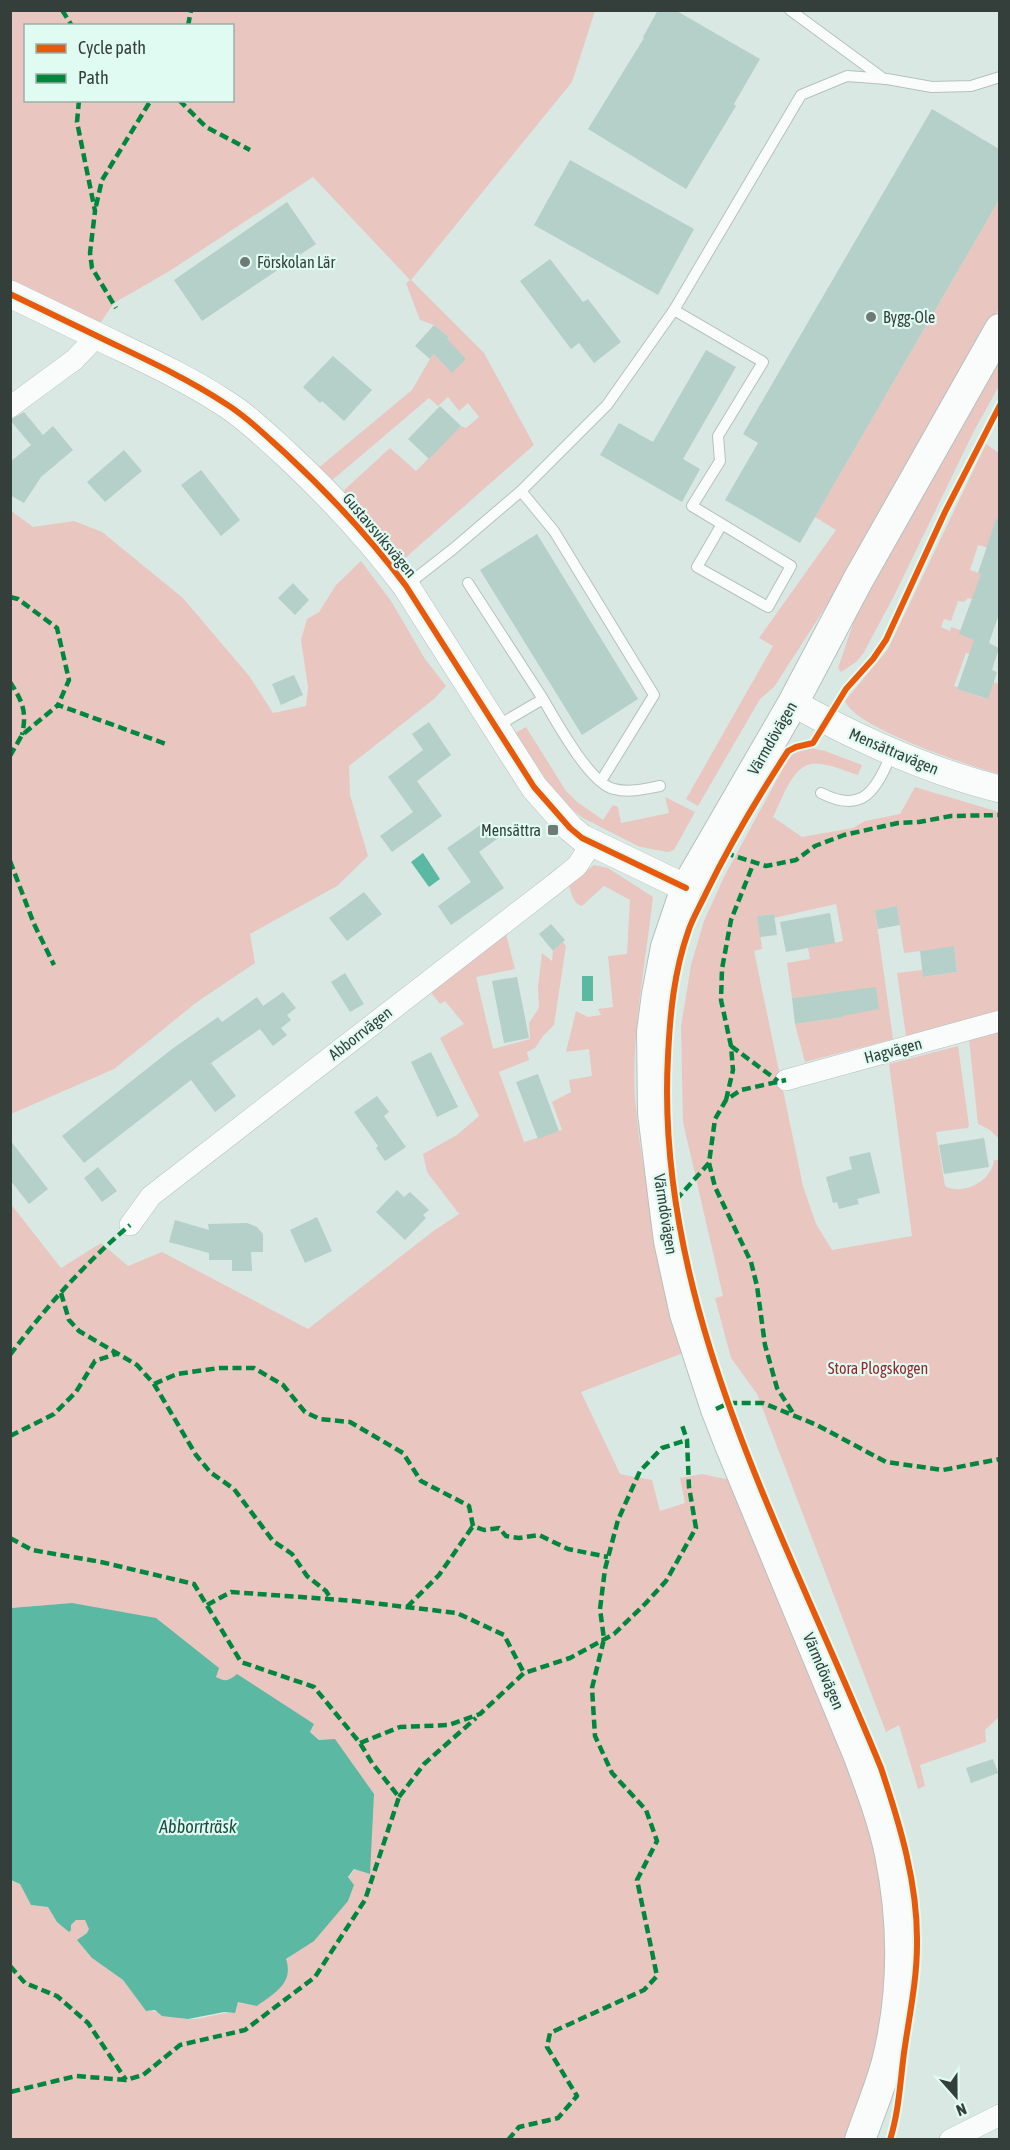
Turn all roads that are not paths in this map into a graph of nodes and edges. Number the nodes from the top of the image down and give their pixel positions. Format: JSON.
{"nodes":[{"id":1,"x":790,"y":10,"type":"edge"},
{"id":2,"x":999,"y":78,"type":"edge"},
{"id":3,"x":884,"y":79,"type":"junction"},
{"id":4,"x":10,"y":294,"type":"edge"},
{"id":5,"x":674,"y":310,"type":"junction"},
{"id":6,"x":999,"y":328,"type":"edge"},
{"id":7,"x":96,"y":336,"type":"junction"},
{"id":8,"x":10,"y":407,"type":"edge"},
{"id":9,"x":521,"y":491,"type":"junction"},
{"id":10,"x":722,"y":524,"type":"junction"},
{"id":11,"x":468,"y":583,"type":"dead end"},
{"id":12,"x":406,"y":586,"type":"junction"},
{"id":13,"x":543,"y":699,"type":"junction"},
{"id":14,"x":793,"y":703,"type":"junction"},
{"id":15,"x":495,"y":727,"type":"junction"},
{"id":16,"x":892,"y":753,"type":"junction"},
{"id":17,"x":601,"y":781,"type":"junction"},
{"id":18,"x":660,"y":786,"type":"dead end"},
{"id":19,"x":999,"y":789,"type":"edge"},
{"id":20,"x":821,"y":793,"type":"dead end"},
{"id":21,"x":592,"y":843,"type":"junction"},
{"id":22,"x":686,"y":888,"type":"junction"},
{"id":23,"x":999,"y":1021,"type":"edge"},
{"id":24,"x":786,"y":1080,"type":"dead end"},
{"id":25,"x":130,"y":1225,"type":"dead end"},
{"id":26,"x":999,"y":2115,"type":"edge"},
{"id":27,"x":860,"y":2139,"type":"edge"},
{"id":28,"x":950,"y":2139,"type":"edge"}],
"edges":[{"from":1,"to":3,"type":"lane"},
{"from":2,"to":3,"type":"lane"},
{"from":3,"to":5,"type":"lane"},
{"from":4,"to":7,"type":"street","name":"Gustavsviksvägen"},
{"from":5,"to":9,"type":"lane"},
{"from":5,"to":10,"type":"lane"},
{"from":6,"to":14,"type":"main road","name":"Värmdövägen"},
{"from":7,"to":8,"type":"street"},
{"from":7,"to":12,"type":"street","name":"Gustavsviksvägen"},
{"from":9,"to":12,"type":"lane"},
{"from":9,"to":17,"type":"lane"},
{"from":10,"to":10,"type":"lane"},
{"from":11,"to":13,"type":"lane"},
{"from":12,"to":15,"type":"street","name":"Gustavsviksvägen"},
{"from":13,"to":15,"type":"lane"},
{"from":13,"to":17,"type":"lane"},
{"from":14,"to":16,"type":"street","name":"Mensättravägen"},
{"from":14,"to":22,"type":"main road","name":"Värmdövägen"},
{"from":15,"to":21,"type":"street","name":"Gustavsviksvägen"},
{"from":16,"to":19,"type":"street","name":"Mensättravägen"},
{"from":16,"to":20,"type":"lane"},
{"from":17,"to":18,"type":"lane"},
{"from":21,"to":22,"type":"street","name":"Gustavsviksvägen"},
{"from":21,"to":25,"type":"street","name":"Abborrvägen"},
{"from":22,"to":27,"type":"main road","name":"Värmdövägen"},
{"from":23,"to":24,"type":"street","name":"Hagvägen"},
{"from":26,"to":28,"type":"street"}]}
